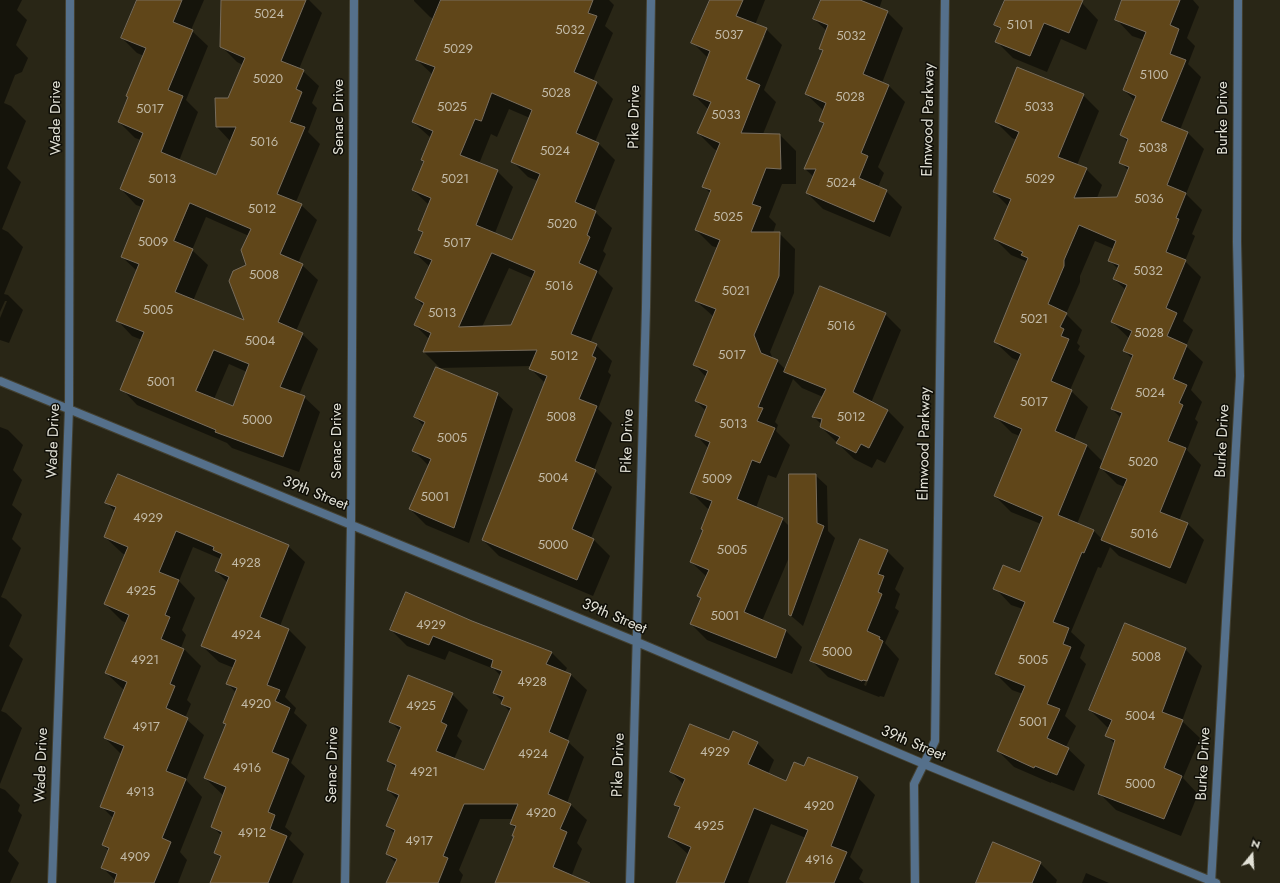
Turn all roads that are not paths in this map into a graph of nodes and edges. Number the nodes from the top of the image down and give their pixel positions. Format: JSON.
{"nodes":[{"id":1,"x":70,"y":0,"type":"edge"},
{"id":2,"x":354,"y":0,"type":"edge"},
{"id":3,"x":651,"y":0,"type":"edge"},
{"id":4,"x":945,"y":0,"type":"edge"},
{"id":5,"x":1238,"y":0,"type":"edge"},
{"id":6,"x":0,"y":381,"type":"edge"},
{"id":7,"x":69,"y":408,"type":"junction"},
{"id":8,"x":350,"y":524,"type":"junction"},
{"id":9,"x":637,"y":642,"type":"junction"},
{"id":10,"x":924,"y":764,"type":"junction"},
{"id":11,"x":1213,"y":882,"type":"edge"},
{"id":12,"x":52,"y":883,"type":"edge"},
{"id":13,"x":345,"y":883,"type":"edge"},
{"id":14,"x":630,"y":883,"type":"edge"},
{"id":15,"x":915,"y":883,"type":"edge"}],
"edges":[{"from":1,"to":7,"type":"street","name":"Wade Drive"},
{"from":2,"to":8,"type":"street","name":"Senac Drive"},
{"from":3,"to":9,"type":"street","name":"Pike Drive"},
{"from":4,"to":10,"type":"street","name":"Elmwood Parkway"},
{"from":5,"to":11,"type":"street","name":"Burke Drive"},
{"from":6,"to":7,"type":"street","name":"39th Street"},
{"from":7,"to":8,"type":"street","name":"39th Street"},
{"from":7,"to":12,"type":"street","name":"Wade Drive"},
{"from":8,"to":9,"type":"street","name":"39th Street"},
{"from":8,"to":13,"type":"street","name":"Senac Drive"},
{"from":9,"to":10,"type":"street","name":"39th Street"},
{"from":9,"to":14,"type":"street","name":"Pike Drive"},
{"from":10,"to":11,"type":"street","name":"39th Street"},
{"from":10,"to":15,"type":"street","name":"Elmwood Parkway"}]}
